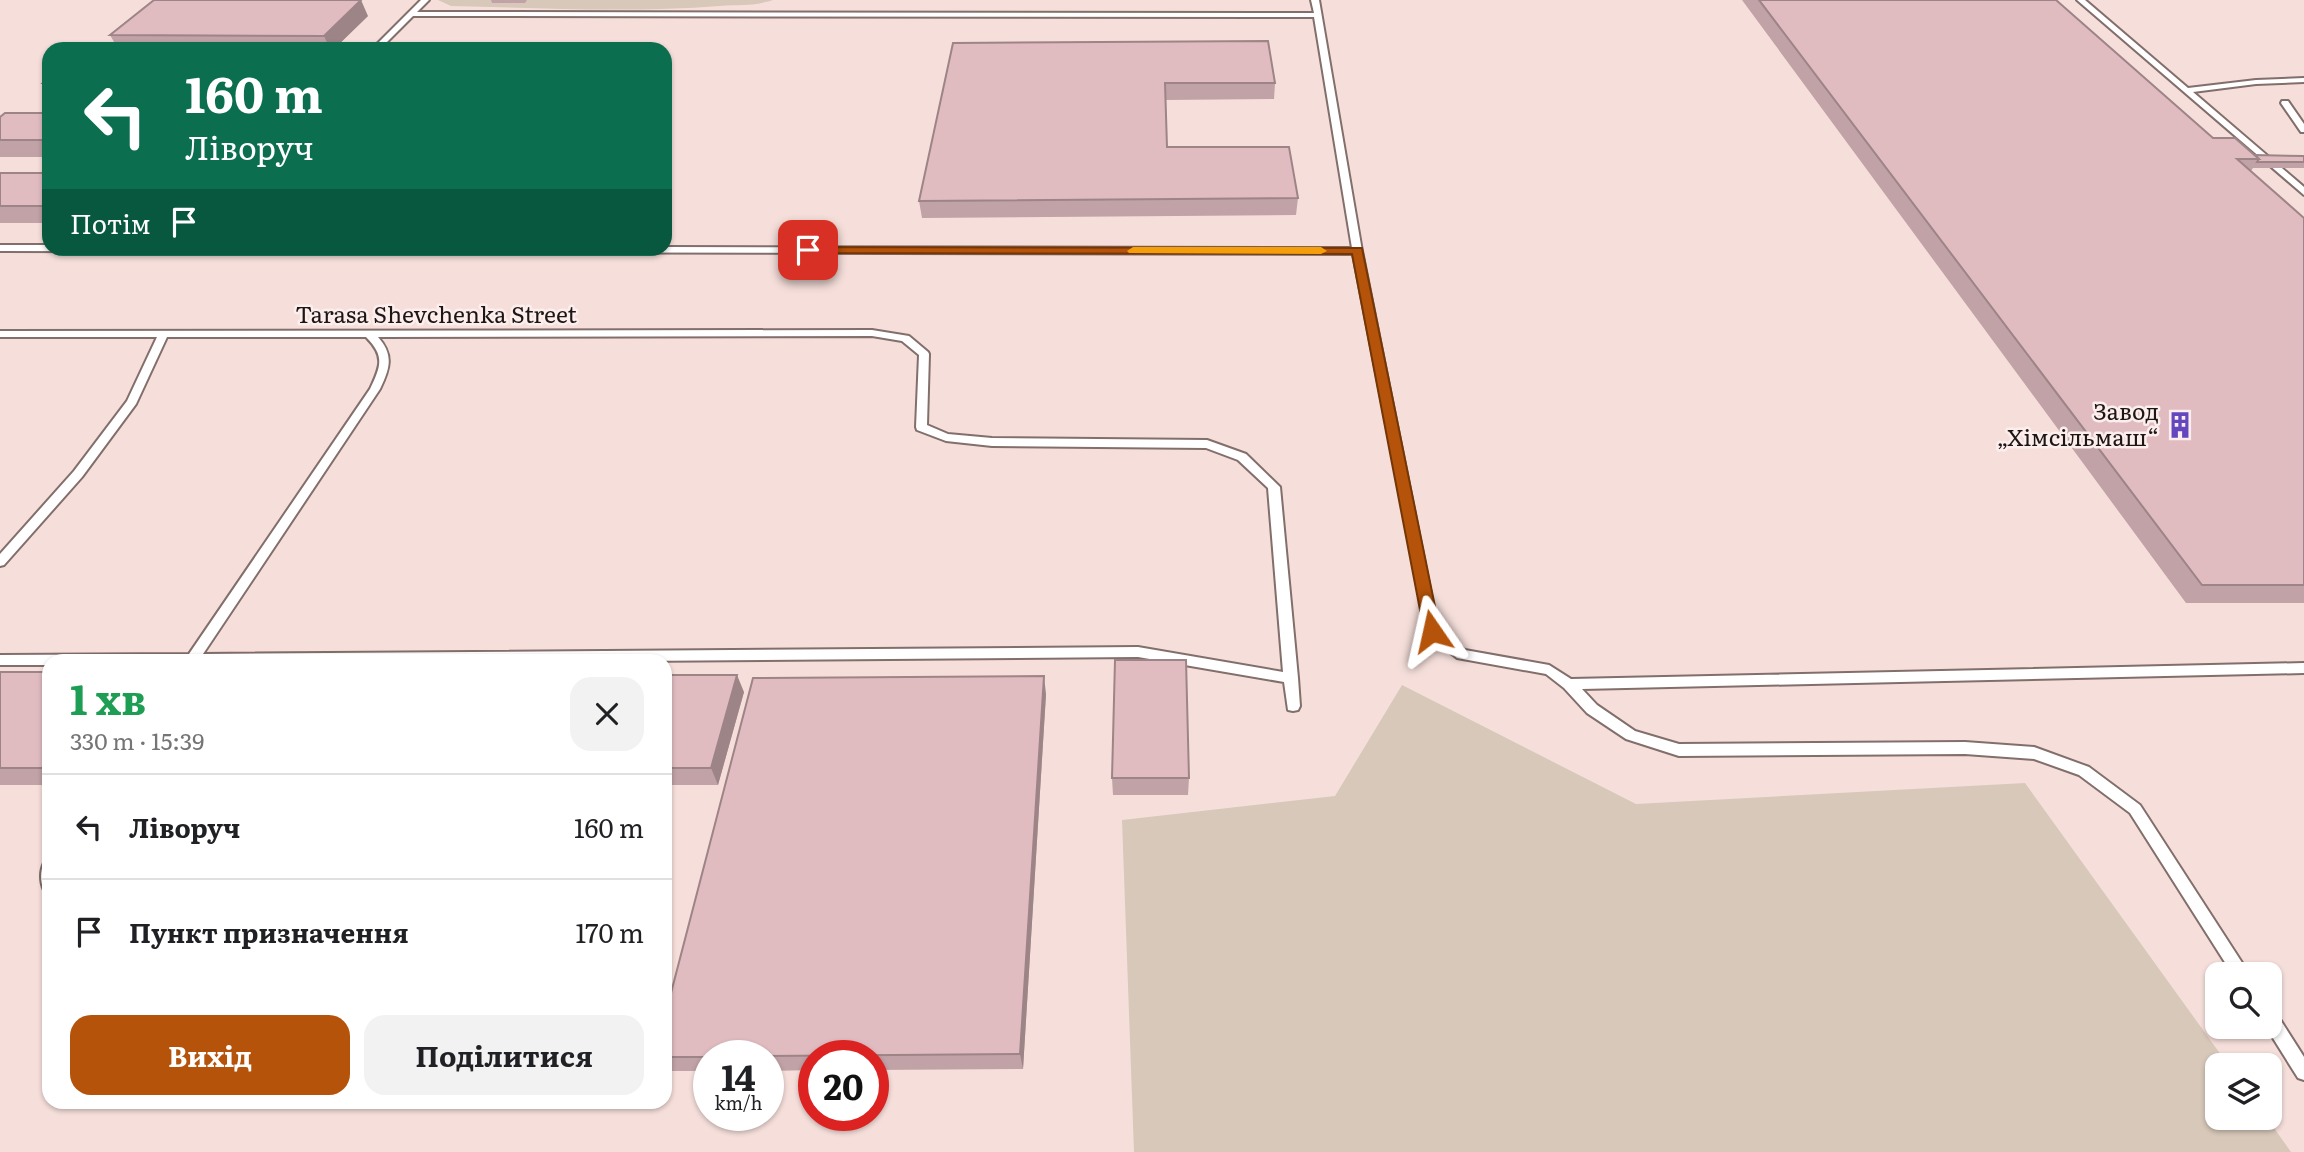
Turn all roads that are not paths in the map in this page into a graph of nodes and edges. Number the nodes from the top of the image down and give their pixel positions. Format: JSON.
{"nodes":[{"id":1,"x":425,"y":0,"type":"edge"},
{"id":2,"x":1315,"y":0,"type":"edge"},
{"id":3,"x":2081,"y":0,"type":"edge"},
{"id":4,"x":411,"y":14,"type":"junction"},
{"id":5,"x":1316,"y":15,"type":"junction"},
{"id":6,"x":383,"y":42,"type":"edge"},
{"id":7,"x":2304,"y":80,"type":"edge"},
{"id":8,"x":2186,"y":91,"type":"junction"},
{"id":9,"x":2285,"y":103,"type":"dead end"},
{"id":10,"x":2304,"y":130,"type":"edge"},
{"id":11,"x":2304,"y":192,"type":"edge"},
{"id":12,"x":0,"y":248,"type":"edge"},
{"id":13,"x":42,"y":248,"type":"edge"},
{"id":14,"x":672,"y":250,"type":"edge"},
{"id":15,"x":1357,"y":251,"type":"junction"},
{"id":16,"x":0,"y":334,"type":"edge"},
{"id":17,"x":369,"y":334,"type":"junction"},
{"id":18,"x":163,"y":335,"type":"junction"},
{"id":19,"x":0,"y":562,"type":"edge"},
{"id":20,"x":194,"y":654,"type":"edge"},
{"id":21,"x":672,"y":656,"type":"edge"},
{"id":22,"x":0,"y":660,"type":"edge"},
{"id":23,"x":42,"y":660,"type":"edge"},
{"id":24,"x":2304,"y":668,"type":"edge"},
{"id":25,"x":1291,"y":678,"type":"junction"},
{"id":26,"x":1569,"y":684,"type":"junction"},
{"id":27,"x":1293,"y":706,"type":"dead end"},
{"id":28,"x":2234,"y":962,"type":"edge"},
{"id":29,"x":2282,"y":1038,"type":"edge"},
{"id":30,"x":2304,"y":1072,"type":"edge"}],
"edges":[{"from":1,"to":4,"type":"lane"},
{"from":2,"to":5,"type":"lane"},
{"from":3,"to":8,"type":"lane"},
{"from":4,"to":5,"type":"lane"},
{"from":4,"to":6,"type":"lane"},
{"from":5,"to":15,"type":"lane"},
{"from":7,"to":8,"type":"lane"},
{"from":8,"to":11,"type":"lane"},
{"from":9,"to":10,"type":"lane"},
{"from":12,"to":13,"type":"lane"},
{"from":14,"to":15,"type":"lane"},
{"from":15,"to":26,"type":"lane"},
{"from":16,"to":18,"type":"lane","name":"Tarasa Shevchenka Street"},
{"from":17,"to":18,"type":"lane","name":"Tarasa Shevchenka Street"},
{"from":17,"to":20,"type":"lane"},
{"from":17,"to":25,"type":"lane","name":"Tarasa Shevchenka Street"},
{"from":18,"to":19,"type":"lane"},
{"from":21,"to":25,"type":"lane"},
{"from":22,"to":23,"type":"lane"},
{"from":24,"to":26,"type":"lane"},
{"from":25,"to":27,"type":"lane"},
{"from":26,"to":28,"type":"lane"},
{"from":29,"to":30,"type":"lane"}]}
